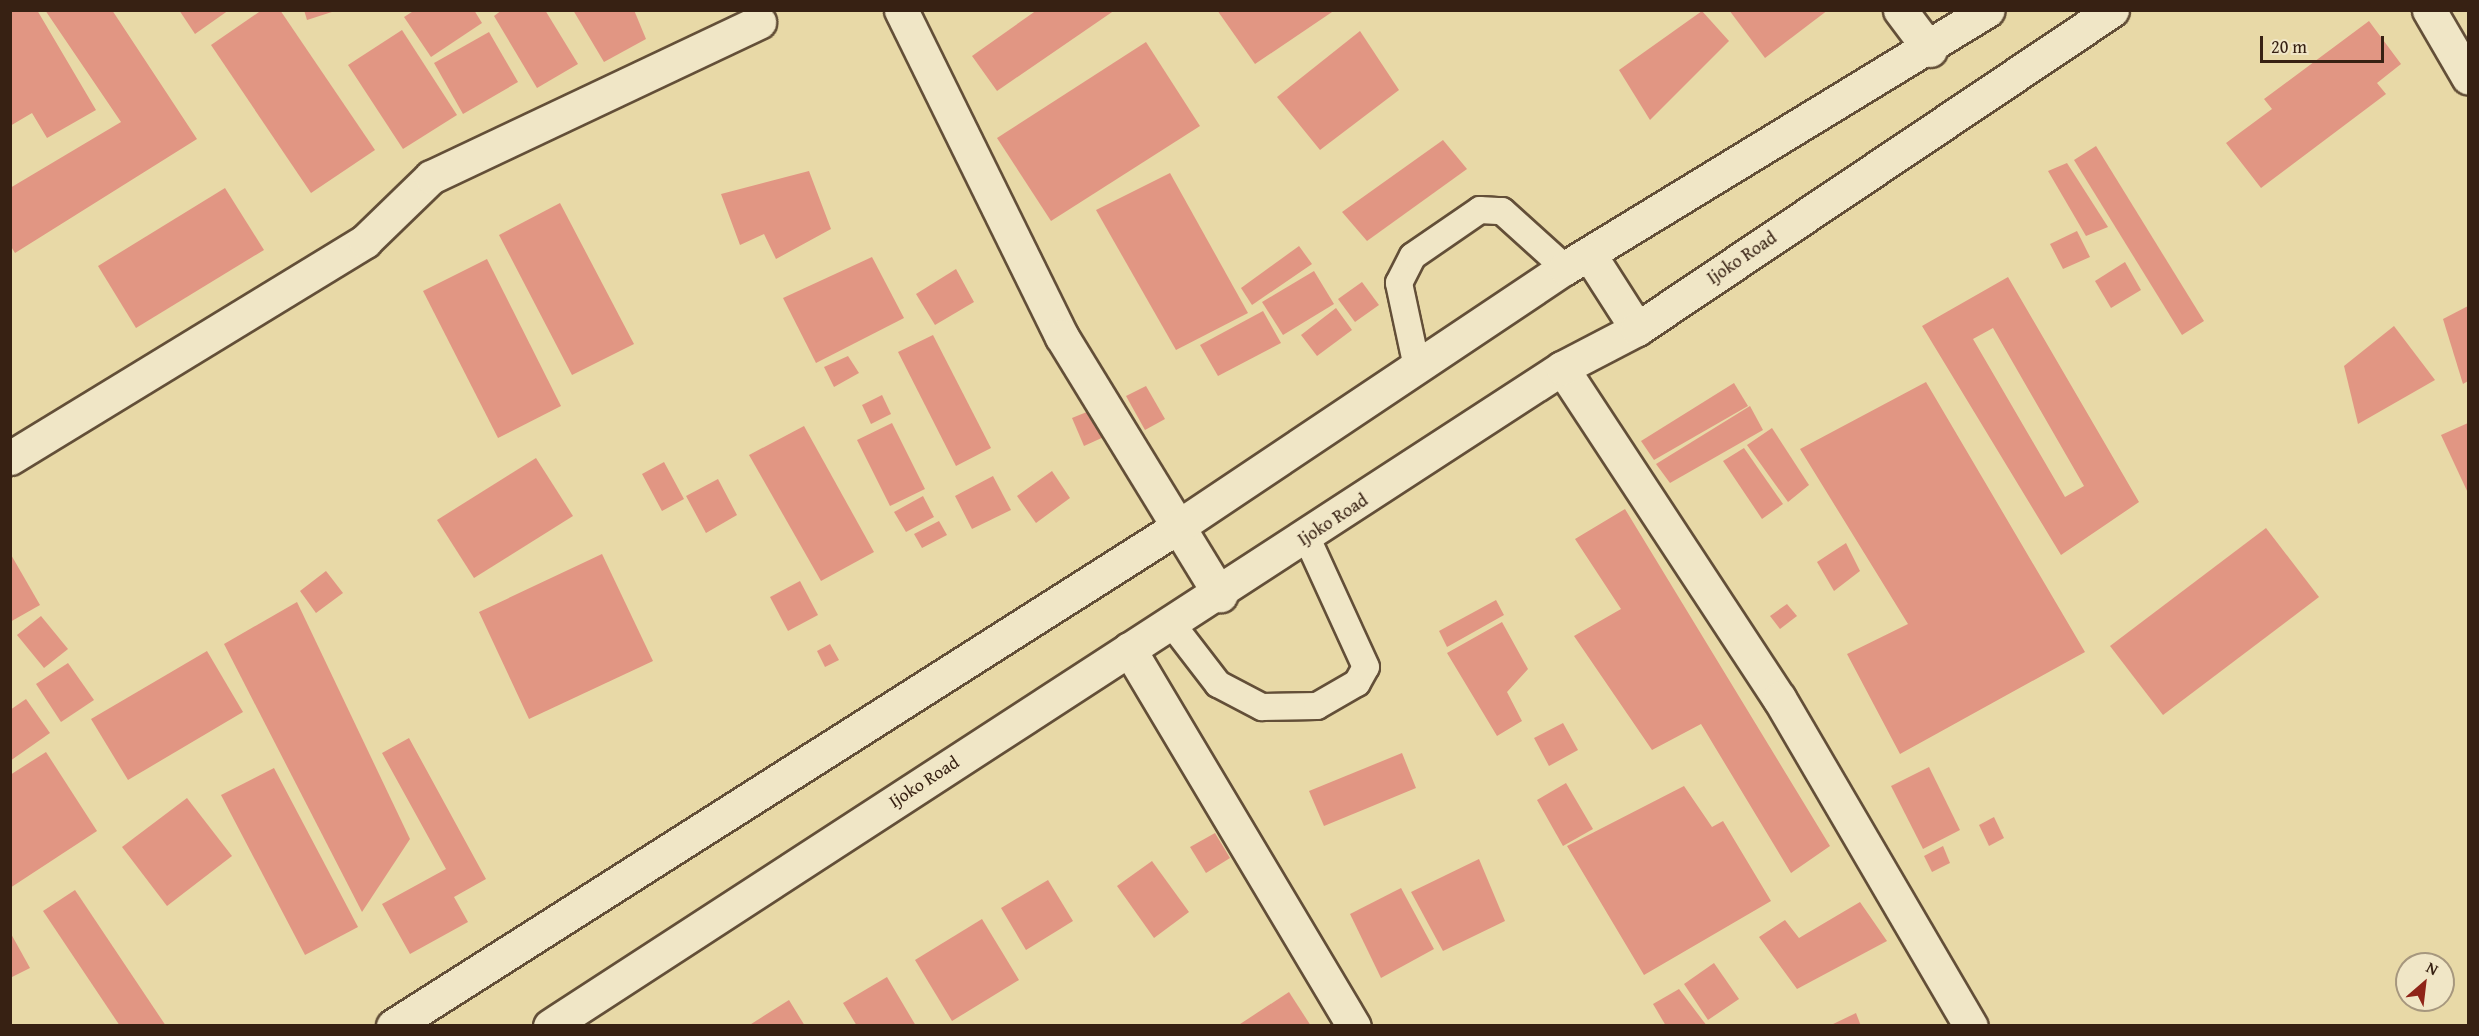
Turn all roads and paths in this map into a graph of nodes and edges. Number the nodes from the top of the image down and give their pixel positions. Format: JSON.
{"nodes":[{"id":1,"x":901,"y":10,"type":"edge"},
{"id":2,"x":1900,"y":10,"type":"edge"},
{"id":3,"x":1988,"y":10,"type":"edge"},
{"id":4,"x":2112,"y":10,"type":"edge"},
{"id":5,"x":2429,"y":10,"type":"edge"},
{"id":6,"x":759,"y":22,"type":"dead end"},
{"id":7,"x":1930,"y":50,"type":"junction"},
{"id":8,"x":2469,"y":76,"type":"edge"},
{"id":9,"x":1577,"y":261,"type":"junction"},
{"id":10,"x":1637,"y":328,"type":"junction"},
{"id":11,"x":1417,"y":368,"type":"junction"},
{"id":12,"x":1562,"y":368,"type":"junction"},
{"id":13,"x":10,"y":458,"type":"edge"},
{"id":14,"x":1179,"y":526,"type":"junction"},
{"id":15,"x":1307,"y":538,"type":"junction"},
{"id":16,"x":1220,"y":595,"type":"junction"},
{"id":17,"x":1172,"y":623,"type":"junction"},
{"id":18,"x":1129,"y":649,"type":"junction"},
{"id":19,"x":393,"y":1026,"type":"edge"},
{"id":20,"x":550,"y":1026,"type":"edge"},
{"id":21,"x":1354,"y":1026,"type":"edge"},
{"id":22,"x":1971,"y":1026,"type":"edge"}],
"edges":[{"from":1,"to":14,"type":"street"},
{"from":2,"to":7,"type":"street"},
{"from":3,"to":7,"type":"street"},
{"from":4,"to":10,"type":"street","name":"Ijoko Road"},
{"from":5,"to":8,"type":"street"},
{"from":6,"to":13,"type":"street"},
{"from":7,"to":9,"type":"street"},
{"from":9,"to":10,"type":"street"},
{"from":9,"to":11,"type":"street"},
{"from":9,"to":11,"type":"lane"},
{"from":10,"to":12,"type":"street","name":"Ijoko Road"},
{"from":11,"to":14,"type":"street"},
{"from":12,"to":15,"type":"street","name":"Ijoko Road"},
{"from":12,"to":22,"type":"street"},
{"from":14,"to":16,"type":"street"},
{"from":14,"to":19,"type":"street"},
{"from":15,"to":16,"type":"street","name":"Ijoko Road"},
{"from":15,"to":17,"type":"lane"},
{"from":16,"to":17,"type":"street","name":"Ijoko Road"},
{"from":17,"to":18,"type":"street","name":"Ijoko Road"},
{"from":18,"to":20,"type":"street","name":"Ijoko Road"},
{"from":18,"to":21,"type":"street"}]}
